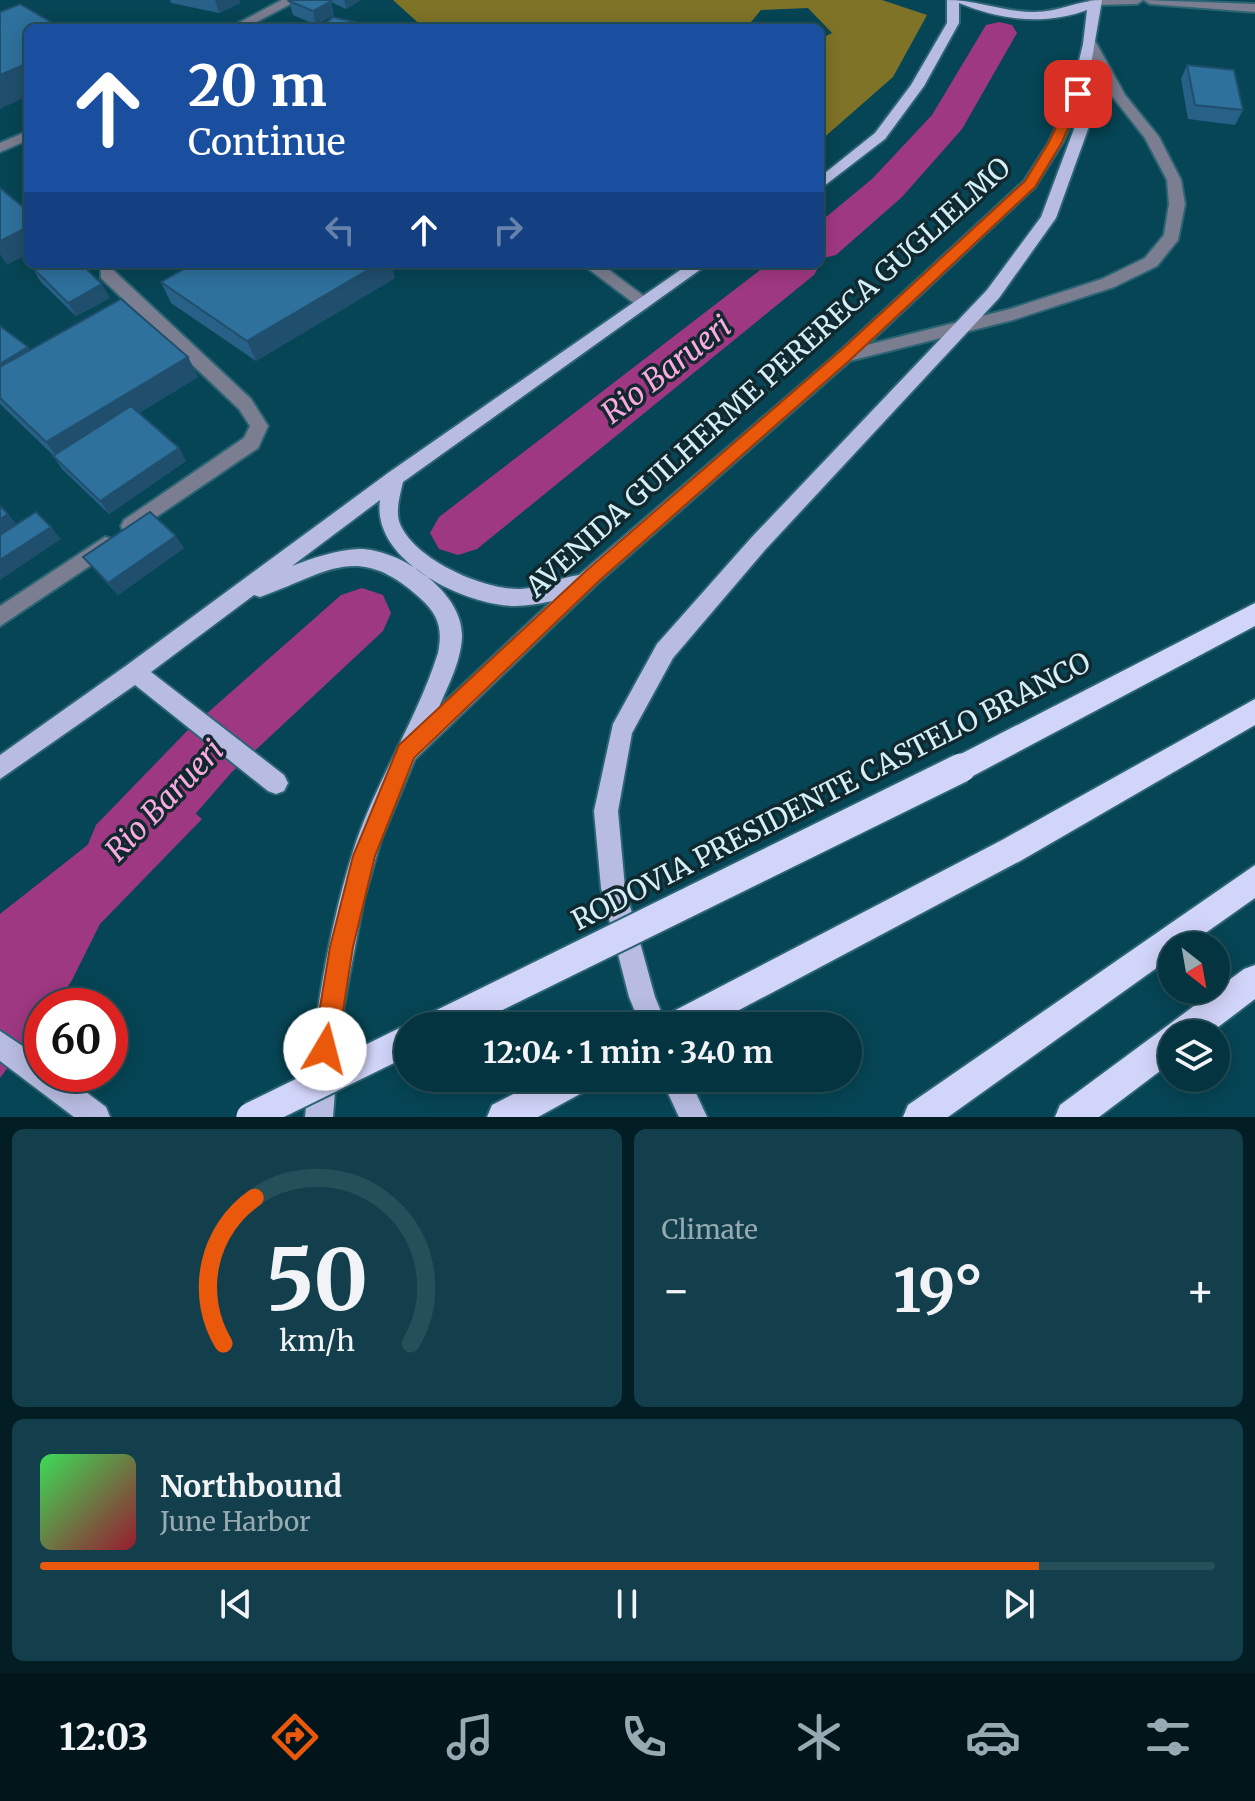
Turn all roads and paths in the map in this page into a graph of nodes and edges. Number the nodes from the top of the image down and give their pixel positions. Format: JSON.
{"nodes":[{"id":1,"x":292,"y":0,"type":"edge"},
{"id":2,"x":953,"y":0,"type":"edge"},
{"id":3,"x":962,"y":0,"type":"edge"},
{"id":4,"x":1137,"y":0,"type":"edge"},
{"id":5,"x":1150,"y":0,"type":"edge"},
{"id":6,"x":1095,"y":1,"type":"edge"},
{"id":7,"x":1255,"y":8,"type":"edge"},
{"id":8,"x":243,"y":24,"type":"edge"},
{"id":9,"x":1088,"y":51,"type":"junction"},
{"id":10,"x":24,"y":137,"type":"edge"},
{"id":11,"x":0,"y":148,"type":"edge"},
{"id":12,"x":824,"y":181,"type":"edge"},
{"id":13,"x":596,"y":268,"type":"edge"},
{"id":14,"x":694,"y":268,"type":"edge"},
{"id":15,"x":107,"y":274,"type":"dead end"},
{"id":16,"x":645,"y":303,"type":"junction"},
{"id":17,"x":963,"y":327,"type":"junction"},
{"id":18,"x":845,"y":356,"type":"junction"},
{"id":19,"x":395,"y":478,"type":"junction"},
{"id":20,"x":593,"y":575,"type":"junction"},
{"id":21,"x":223,"y":604,"type":"junction"},
{"id":22,"x":1255,"y":614,"type":"edge"},
{"id":23,"x":0,"y":617,"type":"edge"},
{"id":24,"x":135,"y":672,"type":"junction"},
{"id":25,"x":1255,"y":711,"type":"edge"},
{"id":26,"x":407,"y":752,"type":"junction"},
{"id":27,"x":0,"y":768,"type":"edge"},
{"id":28,"x":276,"y":783,"type":"dead end"},
{"id":29,"x":1255,"y":880,"type":"edge"},
{"id":30,"x":1255,"y":980,"type":"edge"},
{"id":31,"x":465,"y":1012,"type":"edge"},
{"id":32,"x":648,"y":1012,"type":"edge"},
{"id":33,"x":704,"y":1012,"type":"edge"},
{"id":34,"x":1202,"y":1020,"type":"edge"},
{"id":35,"x":0,"y":1044,"type":"edge"},
{"id":36,"x":394,"y":1047,"type":"edge"},
{"id":37,"x":1158,"y":1052,"type":"edge"},
{"id":38,"x":551,"y":1092,"type":"edge"},
{"id":39,"x":681,"y":1092,"type":"edge"},
{"id":40,"x":96,"y":1117,"type":"edge"},
{"id":41,"x":251,"y":1117,"type":"edge"},
{"id":42,"x":319,"y":1117,"type":"edge"},
{"id":43,"x":504,"y":1117,"type":"edge"},
{"id":44,"x":693,"y":1117,"type":"edge"},
{"id":45,"x":920,"y":1117,"type":"edge"},
{"id":46,"x":1072,"y":1117,"type":"edge"}],
"edges":[{"from":1,"to":8,"type":"street"},
{"from":2,"to":12,"type":"main road"},
{"from":3,"to":6,"type":"main road"},
{"from":4,"to":6,"type":"street"},
{"from":5,"to":7,"type":"street"},
{"from":6,"to":9,"type":"main road","name":"AVENIDA GUILHERME PERERECA GUGLIELMO"},
{"from":9,"to":17,"type":"main road"},
{"from":9,"to":17,"type":"street"},
{"from":9,"to":18,"type":"main road","name":"AVENIDA GUILHERME PERERECA GUGLIELMO"},
{"from":10,"to":11,"type":"street"},
{"from":13,"to":16,"type":"street"},
{"from":14,"to":16,"type":"main road"},
{"from":15,"to":23,"type":"street"},
{"from":16,"to":19,"type":"main road"},
{"from":17,"to":18,"type":"street"},
{"from":17,"to":32,"type":"main road"},
{"from":18,"to":20,"type":"main road","name":"AVENIDA GUILHERME PERERECA GUGLIELMO"},
{"from":19,"to":20,"type":"main road"},
{"from":19,"to":21,"type":"main road"},
{"from":20,"to":26,"type":"main road","name":"AVENIDA GUILHERME PERERECA GUGLIELMO"},
{"from":21,"to":24,"type":"main road"},
{"from":21,"to":26,"type":"main road","name":"AVENIDA GUILHERME PERERECA GUGLIELMO"},
{"from":22,"to":31,"type":"highway","name":"RODOVIA PRESIDENTE CASTELO BRANCO","bridge":true},
{"from":24,"to":27,"type":"main road"},
{"from":24,"to":28,"type":"main road"},
{"from":25,"to":33,"type":"highway"},
{"from":26,"to":42,"type":"main road","name":"AVENIDA GUILHERME PERERECA GUGLIELMO"},
{"from":29,"to":45,"type":"highway"},
{"from":30,"to":34,"type":"highway"},
{"from":35,"to":40,"type":"main road"},
{"from":36,"to":41,"type":"highway","bridge":true},
{"from":37,"to":46,"type":"highway"},
{"from":38,"to":43,"type":"highway"},
{"from":39,"to":44,"type":"main road"}]}
